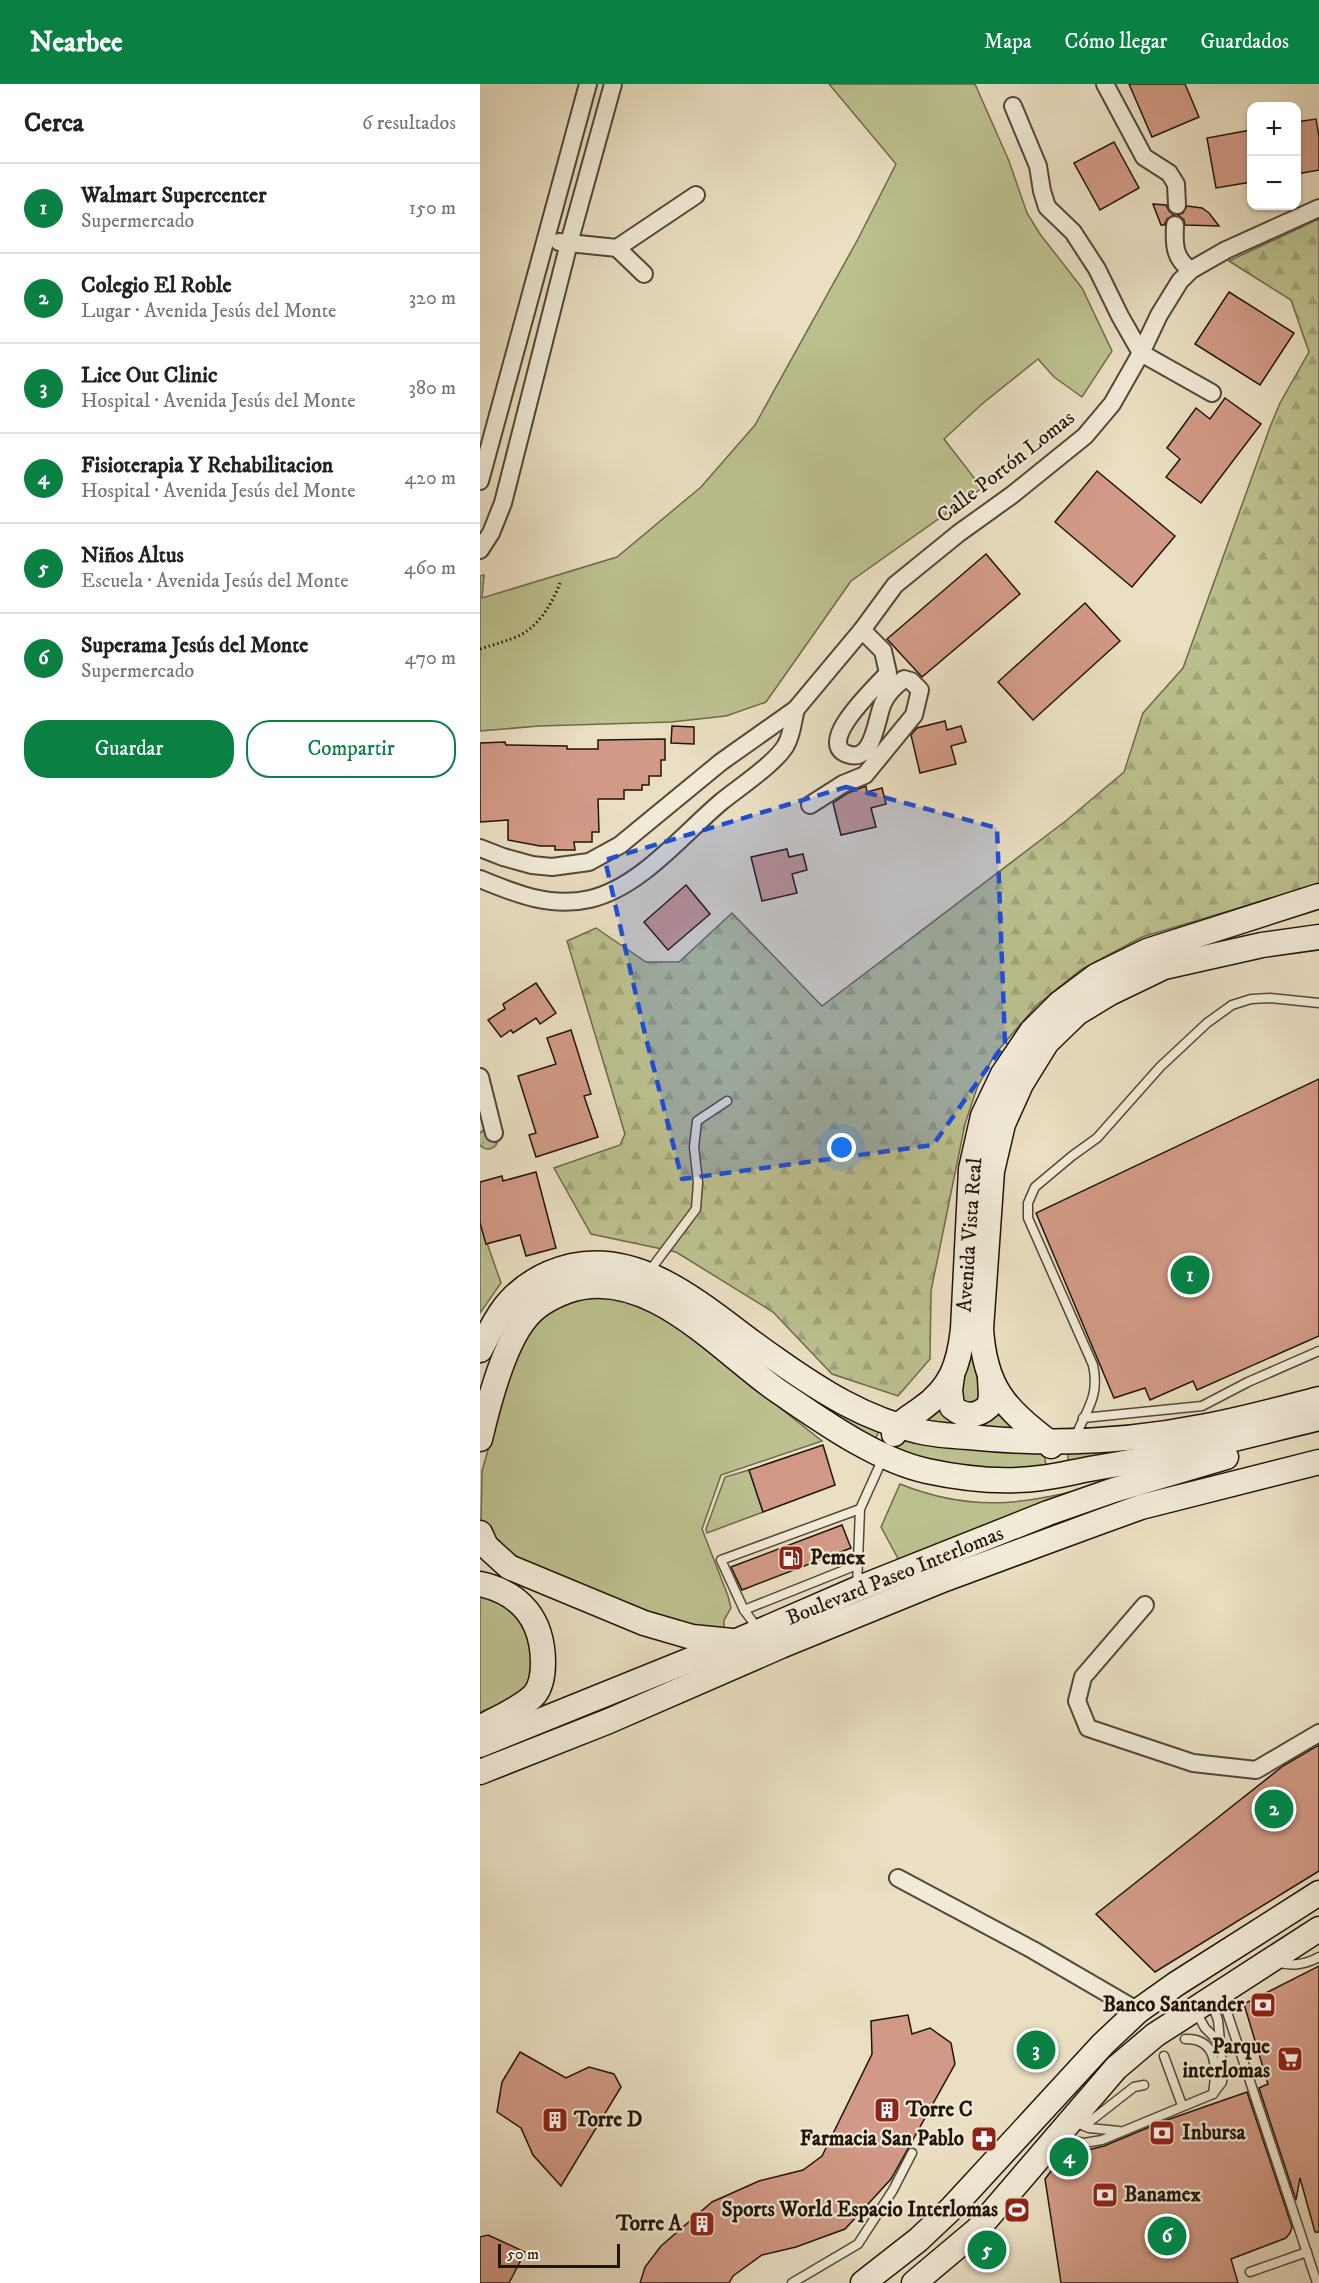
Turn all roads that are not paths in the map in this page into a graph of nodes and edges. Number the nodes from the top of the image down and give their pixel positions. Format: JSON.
{"nodes":[{"id":1,"x":588,"y":84,"type":"edge"},
{"id":2,"x":613,"y":84,"type":"edge"},
{"id":3,"x":1105,"y":84,"type":"edge"},
{"id":4,"x":1013,"y":106,"type":"dead end"},
{"id":5,"x":696,"y":195,"type":"dead end"},
{"id":6,"x":1177,"y":205,"type":"dead end"},
{"id":7,"x":1319,"y":208,"type":"edge"},
{"id":8,"x":1175,"y":225,"type":"dead end"},
{"id":9,"x":547,"y":240,"type":"junction"},
{"id":10,"x":569,"y":243,"type":"junction"},
{"id":11,"x":616,"y":248,"type":"junction"},
{"id":12,"x":1191,"y":270,"type":"junction"},
{"id":13,"x":644,"y":274,"type":"dead end"},
{"id":14,"x":1142,"y":353,"type":"junction"},
{"id":15,"x":1212,"y":393,"type":"dead end"},
{"id":16,"x":480,"y":481,"type":"edge"},
{"id":17,"x":480,"y":549,"type":"edge"},
{"id":18,"x":862,"y":630,"type":"junction"},
{"id":19,"x":795,"y":709,"type":"junction"},
{"id":20,"x":853,"y":712,"type":"junction"},
{"id":21,"x":876,"y":725,"type":"junction"},
{"id":22,"x":810,"y":805,"type":"dead end"},
{"id":23,"x":480,"y":848,"type":"edge"},
{"id":24,"x":480,"y":879,"type":"edge"},
{"id":25,"x":1318,"y":896,"type":"edge"},
{"id":26,"x":1319,"y":928,"type":"edge"},
{"id":27,"x":1319,"y":937,"type":"edge"},
{"id":28,"x":1319,"y":1003,"type":"edge"},
{"id":29,"x":480,"y":1077,"type":"edge"},
{"id":30,"x":727,"y":1101,"type":"dead end"},
{"id":31,"x":494,"y":1133,"type":"dead end"},
{"id":32,"x":648,"y":1273,"type":"junction"},
{"id":33,"x":480,"y":1350,"type":"edge"},
{"id":34,"x":1319,"y":1351,"type":"edge"},
{"id":35,"x":989,"y":1374,"type":"junction"},
{"id":36,"x":952,"y":1376,"type":"junction"},
{"id":37,"x":1319,"y":1399,"type":"edge"},
{"id":38,"x":1083,"y":1418,"type":"junction"},
{"id":39,"x":1319,"y":1418,"type":"edge"},
{"id":40,"x":898,"y":1426,"type":"junction"},
{"id":41,"x":481,"y":1428,"type":"edge"},
{"id":42,"x":1319,"y":1436,"type":"edge"},
{"id":43,"x":1062,"y":1442,"type":"junction"},
{"id":44,"x":884,"y":1455,"type":"junction"},
{"id":45,"x":1319,"y":1462,"type":"edge"},
{"id":46,"x":1057,"y":1475,"type":"junction"},
{"id":47,"x":860,"y":1509,"type":"junction"},
{"id":48,"x":480,"y":1533,"type":"edge"},
{"id":49,"x":857,"y":1565,"type":"junction"},
{"id":50,"x":480,"y":1584,"type":"edge"},
{"id":51,"x":857,"y":1589,"type":"junction"},
{"id":52,"x":1144,"y":1605,"type":"dead end"},
{"id":53,"x":744,"y":1610,"type":"junction"},
{"id":54,"x":760,"y":1631,"type":"junction"},
{"id":55,"x":737,"y":1641,"type":"junction"},
{"id":56,"x":480,"y":1728,"type":"edge"},
{"id":57,"x":1319,"y":1733,"type":"edge"},
{"id":58,"x":480,"y":1745,"type":"edge"},
{"id":59,"x":480,"y":1772,"type":"edge"},
{"id":60,"x":898,"y":1878,"type":"dead end"},
{"id":61,"x":1319,"y":1893,"type":"edge"},
{"id":62,"x":1319,"y":1929,"type":"edge"},
{"id":63,"x":1319,"y":1957,"type":"edge"},
{"id":64,"x":1271,"y":1960,"type":"junction"},
{"id":65,"x":1208,"y":2000,"type":"junction"},
{"id":66,"x":1138,"y":2012,"type":"junction"},
{"id":67,"x":1185,"y":2039,"type":"dead end"},
{"id":68,"x":1219,"y":2043,"type":"junction"},
{"id":69,"x":1164,"y":2056,"type":"dead end"},
{"id":70,"x":1143,"y":2085,"type":"dead end"},
{"id":71,"x":1213,"y":2094,"type":"junction"},
{"id":72,"x":1182,"y":2105,"type":"junction"},
{"id":73,"x":1070,"y":2128,"type":"junction"},
{"id":74,"x":1119,"y":2131,"type":"junction"},
{"id":75,"x":912,"y":2153,"type":"dead end"},
{"id":76,"x":918,"y":2240,"type":"junction"},
{"id":77,"x":1307,"y":2252,"type":"junction"},
{"id":78,"x":937,"y":2263,"type":"junction"},
{"id":79,"x":1250,"y":2272,"type":"dead end"},
{"id":80,"x":918,"y":2282,"type":"edge"},
{"id":81,"x":792,"y":2283,"type":"edge"},
{"id":82,"x":862,"y":2283,"type":"edge"},
{"id":83,"x":1317,"y":2283,"type":"edge"}],
"edges":[{"from":1,"to":9,"type":"street"},
{"from":2,"to":10,"type":"street"},
{"from":3,"to":6,"type":"street"},
{"from":4,"to":14,"type":"street"},
{"from":5,"to":11,"type":"street"},
{"from":7,"to":12,"type":"street","name":"Calle Portón Lomas"},
{"from":8,"to":12,"type":"street"},
{"from":9,"to":10,"type":"street"},
{"from":9,"to":16,"type":"street"},
{"from":10,"to":11,"type":"street"},
{"from":10,"to":17,"type":"street"},
{"from":11,"to":13,"type":"street"},
{"from":12,"to":14,"type":"street","name":"Calle Portón Lomas"},
{"from":14,"to":15,"type":"street"},
{"from":14,"to":18,"type":"street","name":"Calle Portón Lomas"},
{"from":18,"to":19,"type":"street","name":"Calle Portón Lomas"},
{"from":18,"to":20,"type":"street"},
{"from":19,"to":23,"type":"street","name":"Calle Portón Lomas"},
{"from":19,"to":24,"type":"street","name":"Calle Portón Lomas"},
{"from":20,"to":21,"type":"street"},
{"from":20,"to":21,"type":"street"},
{"from":21,"to":22,"type":"street"},
{"from":25,"to":26,"type":"main road"},
{"from":25,"to":36,"type":"main road","name":"Avenida Vista Real"},
{"from":27,"to":35,"type":"main road","name":"Avenida Vista Real"},
{"from":28,"to":38,"type":"lane"},
{"from":29,"to":31,"type":"street"},
{"from":30,"to":32,"type":"lane"},
{"from":32,"to":33,"type":"main road"},
{"from":32,"to":40,"type":"main road"},
{"from":34,"to":38,"type":"lane"},
{"from":35,"to":36,"type":"main road"},
{"from":35,"to":43,"type":"main road","name":"Avenida Vista Real"},
{"from":36,"to":40,"type":"main road","name":"Avenida Vista Real"},
{"from":37,"to":43,"type":"main road"},
{"from":38,"to":43,"type":"lane"},
{"from":39,"to":46,"type":"main road"},
{"from":40,"to":43,"type":"main road"},
{"from":40,"to":44,"type":"main road"},
{"from":41,"to":44,"type":"main road"},
{"from":42,"to":51,"type":"main road","name":"Boulevard Paseo Interlomas"},
{"from":43,"to":46,"type":"main road"},
{"from":44,"to":46,"type":"main road"},
{"from":44,"to":47,"type":"lane"},
{"from":45,"to":59,"type":"main road","name":"Boulevard Paseo Interlomas"},
{"from":47,"to":49,"type":"lane"},
{"from":47,"to":53,"type":"lane"},
{"from":48,"to":55,"type":"main road"},
{"from":49,"to":51,"type":"lane"},
{"from":49,"to":53,"type":"lane"},
{"from":50,"to":56,"type":"main road"},
{"from":51,"to":54,"type":"main road","name":"Boulevard Paseo Interlomas"},
{"from":52,"to":57,"type":"street"},
{"from":53,"to":54,"type":"lane"},
{"from":54,"to":55,"type":"main road","name":"Boulevard Paseo Interlomas"},
{"from":55,"to":58,"type":"main road","name":"Boulevard Paseo Interlomas"},
{"from":60,"to":66,"type":"street"},
{"from":61,"to":66,"type":"main road"},
{"from":62,"to":64,"type":"main road"},
{"from":63,"to":64,"type":"lane"},
{"from":64,"to":65,"type":"main road"},
{"from":65,"to":68,"type":"lane"},
{"from":65,"to":68,"type":"lane"},
{"from":65,"to":73,"type":"main road"},
{"from":65,"to":77,"type":"lane"},
{"from":66,"to":76,"type":"main road"},
{"from":67,"to":71,"type":"lane"},
{"from":68,"to":71,"type":"lane"},
{"from":69,"to":72,"type":"lane"},
{"from":70,"to":73,"type":"lane"},
{"from":71,"to":72,"type":"lane"},
{"from":72,"to":74,"type":"lane"},
{"from":73,"to":74,"type":"lane"},
{"from":73,"to":74,"type":"lane"},
{"from":73,"to":78,"type":"main road"},
{"from":75,"to":81,"type":"lane"},
{"from":76,"to":78,"type":"main road"},
{"from":76,"to":82,"type":"main road"},
{"from":77,"to":79,"type":"lane"},
{"from":77,"to":83,"type":"lane"},
{"from":78,"to":80,"type":"main road"}]}
